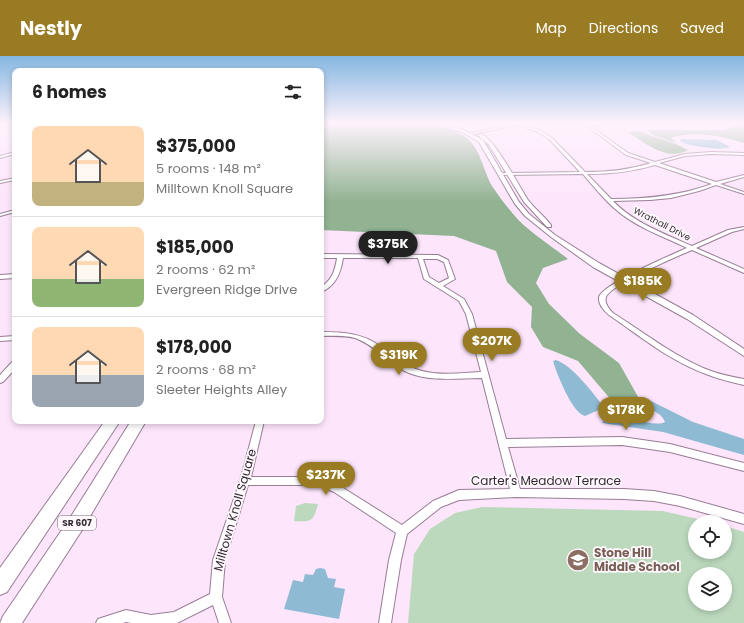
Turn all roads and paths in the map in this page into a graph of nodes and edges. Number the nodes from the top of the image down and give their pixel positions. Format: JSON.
{"nodes":[{"id":1,"x":486,"y":149,"type":"edge"},
{"id":2,"x":494,"y":149,"type":"edge"},
{"id":3,"x":561,"y":149,"type":"edge"},
{"id":4,"x":619,"y":149,"type":"edge"},
{"id":5,"x":12,"y":154,"type":"edge"},
{"id":6,"x":744,"y":154,"type":"edge"},
{"id":7,"x":0,"y":157,"type":"edge"},
{"id":8,"x":654,"y":164,"type":"junction"},
{"id":9,"x":500,"y":174,"type":"junction"},
{"id":10,"x":510,"y":174,"type":"junction"},
{"id":11,"x":584,"y":174,"type":"junction"},
{"id":12,"x":744,"y":176,"type":"edge"},
{"id":13,"x":12,"y":180,"type":"edge"},
{"id":14,"x":0,"y":182,"type":"edge"},
{"id":15,"x":716,"y":184,"type":"junction"},
{"id":16,"x":744,"y":194,"type":"edge"},
{"id":17,"x":609,"y":200,"type":"junction"},
{"id":18,"x":12,"y":212,"type":"edge"},
{"id":19,"x":0,"y":215,"type":"edge"},
{"id":20,"x":744,"y":228,"type":"edge"},
{"id":21,"x":692,"y":249,"type":"junction"},
{"id":22,"x":324,"y":256,"type":"edge"},
{"id":23,"x":340,"y":256,"type":"junction"},
{"id":24,"x":420,"y":257,"type":"junction"},
{"id":25,"x":744,"y":271,"type":"edge"},
{"id":26,"x":12,"y":274,"type":"edge"},
{"id":27,"x":0,"y":277,"type":"edge"},
{"id":28,"x":626,"y":279,"type":"junction"},
{"id":29,"x":438,"y":286,"type":"junction"},
{"id":30,"x":324,"y":288,"type":"edge"},
{"id":31,"x":324,"y":334,"type":"edge"},
{"id":32,"x":12,"y":338,"type":"edge"},
{"id":33,"x":0,"y":339,"type":"edge"},
{"id":34,"x":744,"y":346,"type":"edge"},
{"id":35,"x":744,"y":353,"type":"edge"},
{"id":36,"x":12,"y":367,"type":"edge"},
{"id":37,"x":485,"y":375,"type":"junction"},
{"id":38,"x":0,"y":380,"type":"edge"},
{"id":39,"x":744,"y":382,"type":"edge"},
{"id":40,"x":111,"y":424,"type":"edge"},
{"id":41,"x":137,"y":424,"type":"edge"},
{"id":42,"x":259,"y":424,"type":"edge"},
{"id":43,"x":502,"y":442,"type":"junction"},
{"id":44,"x":744,"y":467,"type":"edge"},
{"id":45,"x":245,"y":481,"type":"junction"},
{"id":46,"x":516,"y":492,"type":"junction"},
{"id":47,"x":744,"y":520,"type":"edge"},
{"id":48,"x":402,"y":531,"type":"junction"},
{"id":49,"x":0,"y":585,"type":"edge"},
{"id":50,"x":216,"y":597,"type":"junction"},
{"id":51,"x":10,"y":623,"type":"edge"},
{"id":52,"x":102,"y":623,"type":"edge"},
{"id":53,"x":225,"y":623,"type":"edge"},
{"id":54,"x":385,"y":623,"type":"edge"}],
"edges":[{"from":1,"to":9,"type":"street"},
{"from":2,"to":10,"type":"street"},
{"from":3,"to":11,"type":"street","name":"Wrathall Drive"},
{"from":4,"to":8,"type":"street"},
{"from":5,"to":7,"type":"street"},
{"from":6,"to":8,"type":"street"},
{"from":8,"to":11,"type":"street"},
{"from":8,"to":15,"type":"street"},
{"from":9,"to":10,"type":"street"},
{"from":9,"to":28,"type":"street"},
{"from":10,"to":11,"type":"street"},
{"from":10,"to":28,"type":"street"},
{"from":11,"to":17,"type":"street","name":"Wrathall Drive"},
{"from":12,"to":15,"type":"street"},
{"from":13,"to":14,"type":"street"},
{"from":15,"to":16,"type":"street"},
{"from":15,"to":17,"type":"street"},
{"from":17,"to":21,"type":"street","name":"Wrathall Drive"},
{"from":18,"to":19,"type":"street"},
{"from":20,"to":21,"type":"street"},
{"from":21,"to":25,"type":"street","name":"Wrathall Drive"},
{"from":21,"to":28,"type":"street"},
{"from":22,"to":23,"type":"street"},
{"from":23,"to":24,"type":"street"},
{"from":23,"to":30,"type":"street"},
{"from":24,"to":29,"type":"street"},
{"from":24,"to":29,"type":"street"},
{"from":26,"to":27,"type":"street"},
{"from":28,"to":34,"type":"street"},
{"from":28,"to":35,"type":"street"},
{"from":28,"to":39,"type":"street"},
{"from":29,"to":37,"type":"street"},
{"from":31,"to":37,"type":"street"},
{"from":32,"to":33,"type":"street"},
{"from":36,"to":38,"type":"street"},
{"from":37,"to":43,"type":"street"},
{"from":40,"to":49,"type":"main road","number":"SR 607"},
{"from":41,"to":51,"type":"main road","number":"SR 607"},
{"from":42,"to":45,"type":"street","name":"Milltown Knoll Square"},
{"from":43,"to":44,"type":"street"},
{"from":43,"to":46,"type":"street"},
{"from":45,"to":48,"type":"street"},
{"from":45,"to":50,"type":"street","name":"Milltown Knoll Square"},
{"from":46,"to":47,"type":"street","name":"Carter's Meadow Terrace"},
{"from":46,"to":48,"type":"street","name":"Carter's Meadow Terrace"},
{"from":48,"to":54,"type":"street"},
{"from":50,"to":52,"type":"street"},
{"from":50,"to":53,"type":"street","name":"Milltown Knoll Square"}]}
